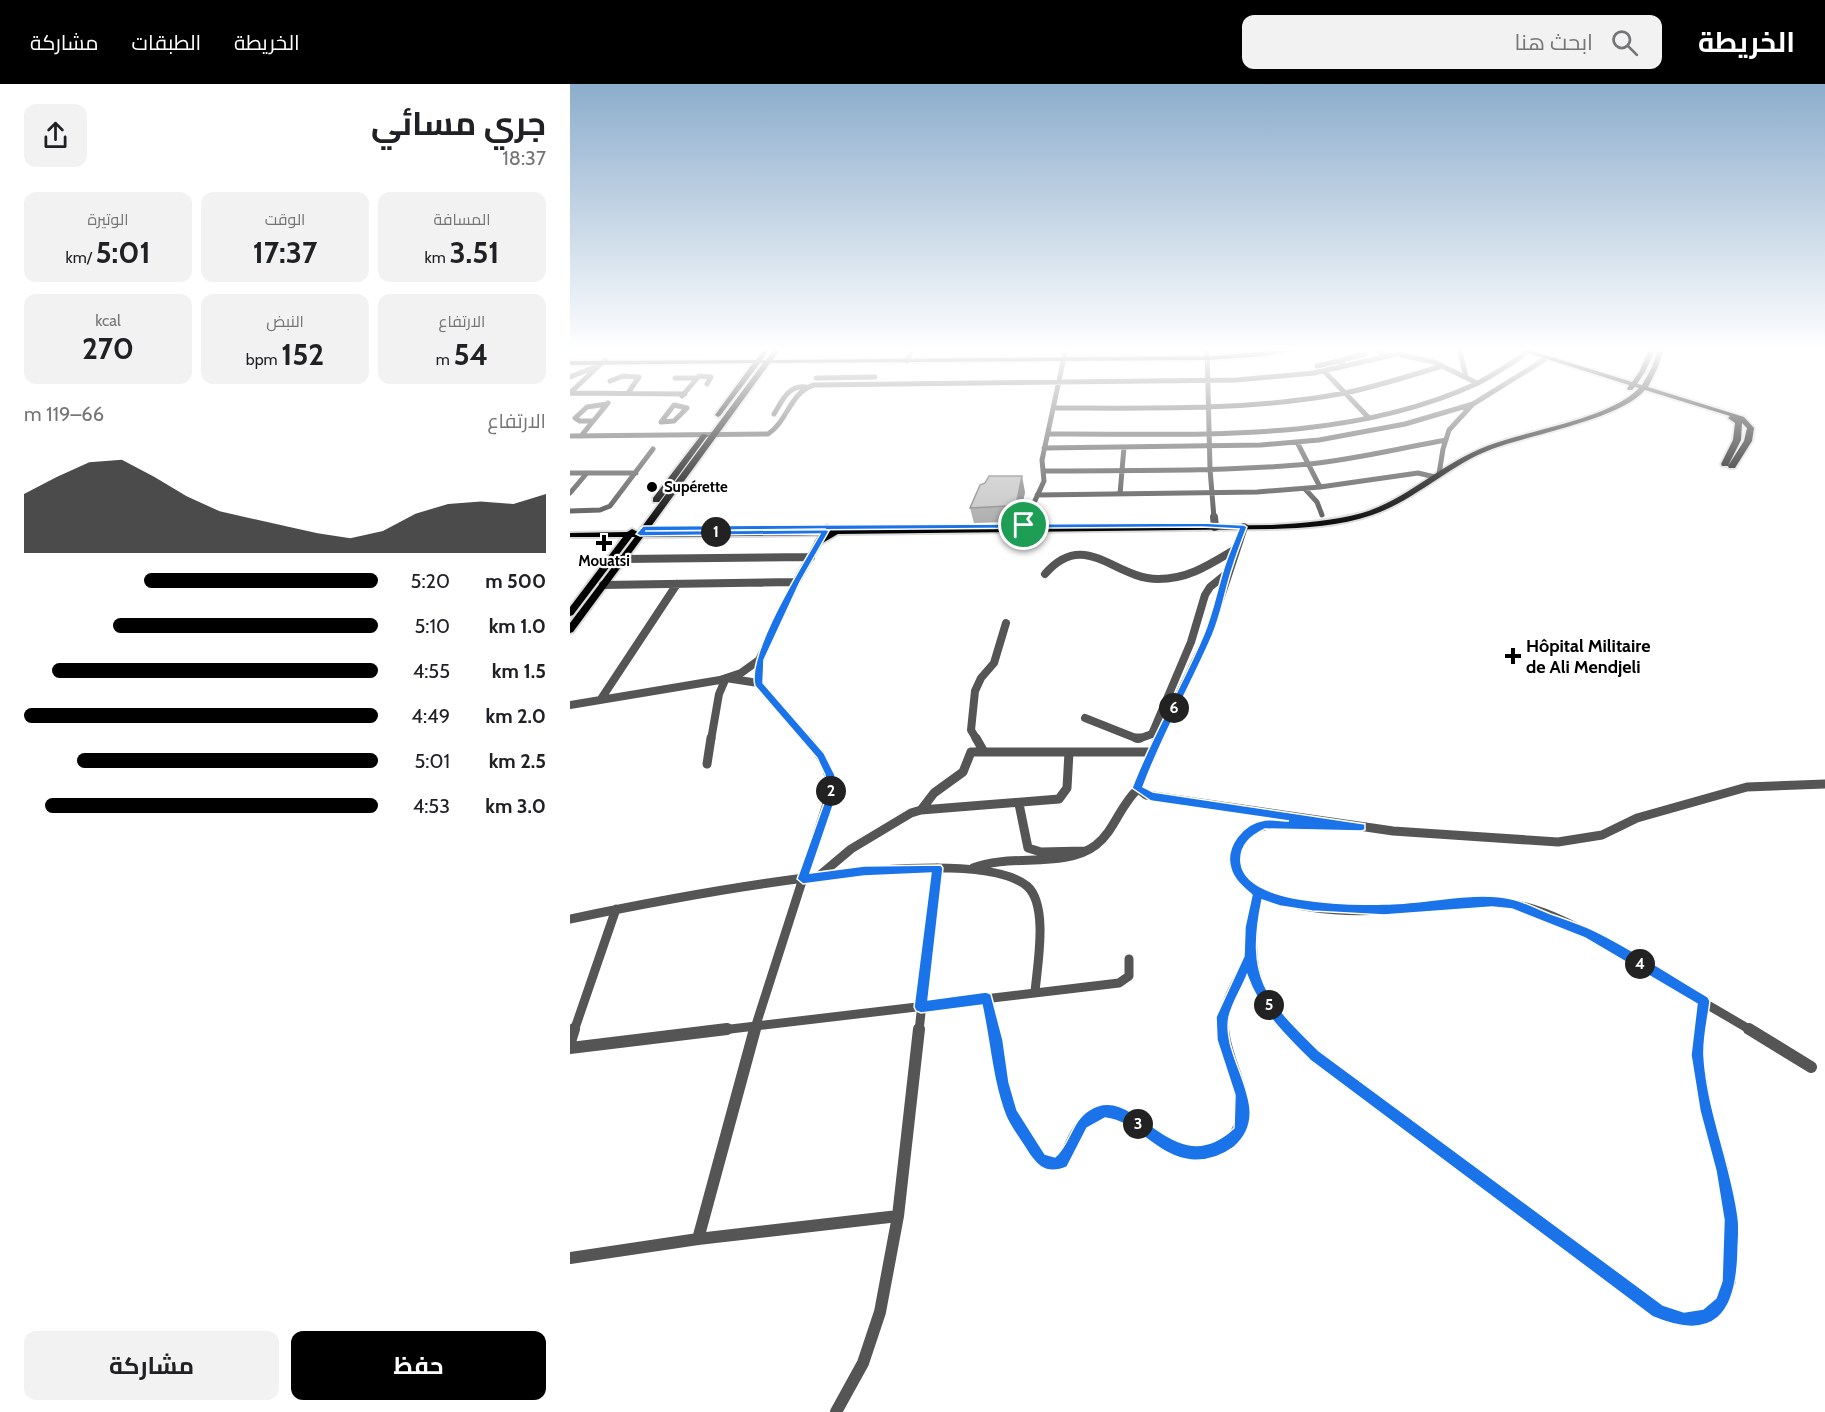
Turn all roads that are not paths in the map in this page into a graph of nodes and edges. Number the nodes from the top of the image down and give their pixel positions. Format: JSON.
{"nodes":[{"id":1,"x":584,"y":410,"type":"edge"},
{"id":2,"x":602,"y":410,"type":"edge"},
{"id":3,"x":670,"y":410,"type":"edge"},
{"id":4,"x":685,"y":410,"type":"edge"},
{"id":5,"x":727,"y":410,"type":"edge"},
{"id":6,"x":777,"y":410,"type":"edge"},
{"id":7,"x":790,"y":410,"type":"edge"},
{"id":8,"x":1053,"y":410,"type":"edge"},
{"id":9,"x":1210,"y":410,"type":"edge"},
{"id":10,"x":1361,"y":410,"type":"edge"},
{"id":11,"x":1389,"y":410,"type":"edge"},
{"id":12,"x":1451,"y":410,"type":"edge"},
{"id":13,"x":1469,"y":410,"type":"edge"},
{"id":14,"x":1604,"y":410,"type":"edge"},
{"id":15,"x":1711,"y":410,"type":"edge"},
{"id":16,"x":1719,"y":410,"type":"edge"},
{"id":17,"x":774,"y":414,"type":"dead end"},
{"id":18,"x":1366,"y":415,"type":"junction"},
{"id":19,"x":593,"y":421,"type":"junction"},
{"id":20,"x":1209,"y":431,"type":"junction"},
{"id":21,"x":1048,"y":432,"type":"junction"},
{"id":22,"x":570,"y":436,"type":"edge"},
{"id":23,"x":581,"y":436,"type":"junction"},
{"id":24,"x":708,"y":436,"type":"junction"},
{"id":25,"x":1446,"y":440,"type":"junction"},
{"id":26,"x":1297,"y":442,"type":"junction"},
{"id":27,"x":1124,"y":447,"type":"junction"},
{"id":28,"x":1210,"y":447,"type":"junction"},
{"id":29,"x":1044,"y":448,"type":"junction"},
{"id":30,"x":653,"y":449,"type":"dead end"},
{"id":31,"x":1308,"y":464,"type":"junction"},
{"id":32,"x":1122,"y":469,"type":"junction"},
{"id":33,"x":1210,"y":469,"type":"junction"},
{"id":34,"x":1044,"y":471,"type":"junction"},
{"id":35,"x":570,"y":473,"type":"edge"},
{"id":36,"x":587,"y":473,"type":"junction"},
{"id":37,"x":636,"y":473,"type":"junction"},
{"id":38,"x":1437,"y":476,"type":"junction"},
{"id":39,"x":1320,"y":488,"type":"junction"},
{"id":40,"x":1305,"y":489,"type":"junction"},
{"id":41,"x":570,"y":493,"type":"edge"},
{"id":42,"x":1212,"y":493,"type":"junction"},
{"id":43,"x":1120,"y":494,"type":"junction"},
{"id":44,"x":1037,"y":495,"type":"junction"},
{"id":45,"x":570,"y":511,"type":"edge"},
{"id":46,"x":1322,"y":515,"type":"dead end"},
{"id":47,"x":1024,"y":525,"type":"junction"},
{"id":48,"x":1215,"y":527,"type":"junction"},
{"id":49,"x":1244,"y":527,"type":"junction"},
{"id":50,"x":570,"y":529,"type":"edge"},
{"id":51,"x":826,"y":530,"type":"junction"},
{"id":52,"x":637,"y":531,"type":"junction"},
{"id":53,"x":837,"y":531,"type":"junction"},
{"id":54,"x":570,"y":535,"type":"edge"},
{"id":55,"x":819,"y":543,"type":"junction"},
{"id":56,"x":1235,"y":549,"type":"junction"},
{"id":57,"x":811,"y":557,"type":"junction"},
{"id":58,"x":622,"y":560,"type":"junction"},
{"id":59,"x":1045,"y":574,"type":"dead end"},
{"id":60,"x":1227,"y":574,"type":"junction"},
{"id":61,"x":796,"y":582,"type":"junction"},
{"id":62,"x":677,"y":584,"type":"junction"},
{"id":63,"x":603,"y":585,"type":"junction"},
{"id":64,"x":570,"y":613,"type":"edge"},
{"id":65,"x":1006,"y":623,"type":"dead end"},
{"id":66,"x":570,"y":630,"type":"edge"},
{"id":67,"x":759,"y":660,"type":"junction"},
{"id":68,"x":726,"y":678,"type":"junction"},
{"id":69,"x":758,"y":683,"type":"junction"},
{"id":70,"x":601,"y":699,"type":"junction"},
{"id":71,"x":570,"y":705,"type":"edge"},
{"id":72,"x":1085,"y":718,"type":"dead end"},
{"id":73,"x":984,"y":752,"type":"junction"},
{"id":74,"x":1069,"y":752,"type":"junction"},
{"id":75,"x":1151,"y":752,"type":"junction"},
{"id":76,"x":707,"y":764,"type":"dead end"},
{"id":77,"x":1825,"y":784,"type":"edge"},
{"id":78,"x":1138,"y":789,"type":"junction"},
{"id":79,"x":1018,"y":804,"type":"junction"},
{"id":80,"x":921,"y":810,"type":"junction"},
{"id":81,"x":1361,"y":827,"type":"junction"},
{"id":82,"x":1086,"y":851,"type":"junction"},
{"id":83,"x":938,"y":868,"type":"junction"},
{"id":84,"x":973,"y":869,"type":"junction"},
{"id":85,"x":819,"y":877,"type":"junction"},
{"id":86,"x":803,"y":879,"type":"junction"},
{"id":87,"x":1258,"y":893,"type":"junction"},
{"id":88,"x":616,"y":909,"type":"junction"},
{"id":89,"x":570,"y":919,"type":"edge"},
{"id":90,"x":1250,"y":956,"type":"junction"},
{"id":91,"x":1129,"y":958,"type":"dead end"},
{"id":92,"x":1035,"y":993,"type":"junction"},
{"id":93,"x":986,"y":999,"type":"junction"},
{"id":94,"x":1704,"y":1001,"type":"junction"},
{"id":95,"x":921,"y":1007,"type":"junction"},
{"id":96,"x":756,"y":1024,"type":"junction"},
{"id":97,"x":570,"y":1042,"type":"edge"},
{"id":98,"x":570,"y":1048,"type":"edge"},
{"id":99,"x":1811,"y":1067,"type":"dead end"},
{"id":100,"x":898,"y":1216,"type":"junction"},
{"id":101,"x":698,"y":1239,"type":"junction"},
{"id":102,"x":570,"y":1258,"type":"edge"},
{"id":103,"x":836,"y":1412,"type":"edge"}],
"edges":[{"from":1,"to":19,"type":"street"},
{"from":2,"to":19,"type":"street"},
{"from":3,"to":4,"type":"street"},
{"from":5,"to":24,"type":"main road"},
{"from":6,"to":17,"type":"street"},
{"from":7,"to":24,"type":"street"},
{"from":8,"to":21,"type":"street"},
{"from":9,"to":20,"type":"street"},
{"from":10,"to":18,"type":"street"},
{"from":11,"to":18,"type":"street"},
{"from":12,"to":26,"type":"street"},
{"from":13,"to":25,"type":"street"},
{"from":14,"to":38,"type":"main road"},
{"from":15,"to":16,"type":"main road"},
{"from":18,"to":20,"type":"street"},
{"from":19,"to":23,"type":"street"},
{"from":20,"to":21,"type":"street"},
{"from":20,"to":28,"type":"street"},
{"from":21,"to":29,"type":"street"},
{"from":22,"to":23,"type":"street"},
{"from":23,"to":24,"type":"street"},
{"from":24,"to":52,"type":"main road"},
{"from":25,"to":31,"type":"street"},
{"from":25,"to":38,"type":"street"},
{"from":26,"to":28,"type":"street"},
{"from":26,"to":31,"type":"street"},
{"from":27,"to":28,"type":"street"},
{"from":27,"to":29,"type":"street"},
{"from":27,"to":32,"type":"street"},
{"from":28,"to":33,"type":"street"},
{"from":29,"to":34,"type":"street"},
{"from":30,"to":37,"type":"street"},
{"from":31,"to":33,"type":"street"},
{"from":31,"to":39,"type":"street"},
{"from":32,"to":33,"type":"street"},
{"from":32,"to":34,"type":"street"},
{"from":32,"to":43,"type":"street"},
{"from":33,"to":42,"type":"street"},
{"from":34,"to":44,"type":"street"},
{"from":35,"to":36,"type":"street"},
{"from":36,"to":37,"type":"street"},
{"from":36,"to":41,"type":"street"},
{"from":37,"to":45,"type":"street"},
{"from":38,"to":39,"type":"street"},
{"from":38,"to":49,"type":"main road"},
{"from":39,"to":40,"type":"street"},
{"from":40,"to":42,"type":"street"},
{"from":40,"to":46,"type":"street"},
{"from":42,"to":43,"type":"street"},
{"from":42,"to":48,"type":"street"},
{"from":43,"to":44,"type":"street"},
{"from":44,"to":47,"type":"street"},
{"from":47,"to":48,"type":"main road"},
{"from":47,"to":51,"type":"main road"},
{"from":48,"to":49,"type":"main road"},
{"from":48,"to":53,"type":"main road"},
{"from":49,"to":56,"type":"street"},
{"from":50,"to":52,"type":"main road"},
{"from":51,"to":52,"type":"main road"},
{"from":51,"to":53,"type":"main road"},
{"from":51,"to":55,"type":"street"},
{"from":52,"to":54,"type":"main road"},
{"from":52,"to":58,"type":"main road"},
{"from":52,"to":64,"type":"main road"},
{"from":53,"to":55,"type":"main road"},
{"from":55,"to":57,"type":"street"},
{"from":56,"to":59,"type":"street"},
{"from":56,"to":60,"type":"street"},
{"from":57,"to":58,"type":"street"},
{"from":57,"to":61,"type":"street"},
{"from":58,"to":63,"type":"main road"},
{"from":60,"to":72,"type":"street"},
{"from":60,"to":75,"type":"street"},
{"from":61,"to":62,"type":"street"},
{"from":61,"to":67,"type":"street"},
{"from":62,"to":63,"type":"street"},
{"from":62,"to":70,"type":"street"},
{"from":63,"to":66,"type":"main road"},
{"from":65,"to":73,"type":"street"},
{"from":67,"to":68,"type":"street"},
{"from":67,"to":69,"type":"street"},
{"from":68,"to":69,"type":"street"},
{"from":68,"to":70,"type":"street"},
{"from":68,"to":76,"type":"street"},
{"from":69,"to":86,"type":"street"},
{"from":70,"to":71,"type":"street"},
{"from":73,"to":74,"type":"street"},
{"from":73,"to":80,"type":"street"},
{"from":74,"to":75,"type":"street"},
{"from":74,"to":79,"type":"street"},
{"from":75,"to":78,"type":"street"},
{"from":77,"to":81,"type":"street"},
{"from":78,"to":81,"type":"street"},
{"from":78,"to":82,"type":"street"},
{"from":79,"to":80,"type":"street"},
{"from":79,"to":82,"type":"street"},
{"from":80,"to":85,"type":"street"},
{"from":81,"to":87,"type":"street"},
{"from":82,"to":84,"type":"street"},
{"from":83,"to":84,"type":"street"},
{"from":83,"to":85,"type":"street"},
{"from":83,"to":95,"type":"street"},
{"from":84,"to":92,"type":"street"},
{"from":85,"to":86,"type":"street"},
{"from":86,"to":88,"type":"street"},
{"from":86,"to":96,"type":"street"},
{"from":87,"to":90,"type":"street"},
{"from":87,"to":94,"type":"street"},
{"from":88,"to":89,"type":"street"},
{"from":88,"to":97,"type":"street"},
{"from":90,"to":93,"type":"street"},
{"from":90,"to":94,"type":"street"},
{"from":91,"to":92,"type":"street"},
{"from":92,"to":93,"type":"street"},
{"from":93,"to":95,"type":"street"},
{"from":94,"to":99,"type":"street"},
{"from":95,"to":96,"type":"street"},
{"from":95,"to":100,"type":"street"},
{"from":96,"to":98,"type":"street"},
{"from":96,"to":101,"type":"street"},
{"from":100,"to":101,"type":"street"},
{"from":100,"to":103,"type":"street"},
{"from":101,"to":102,"type":"street"}]}
